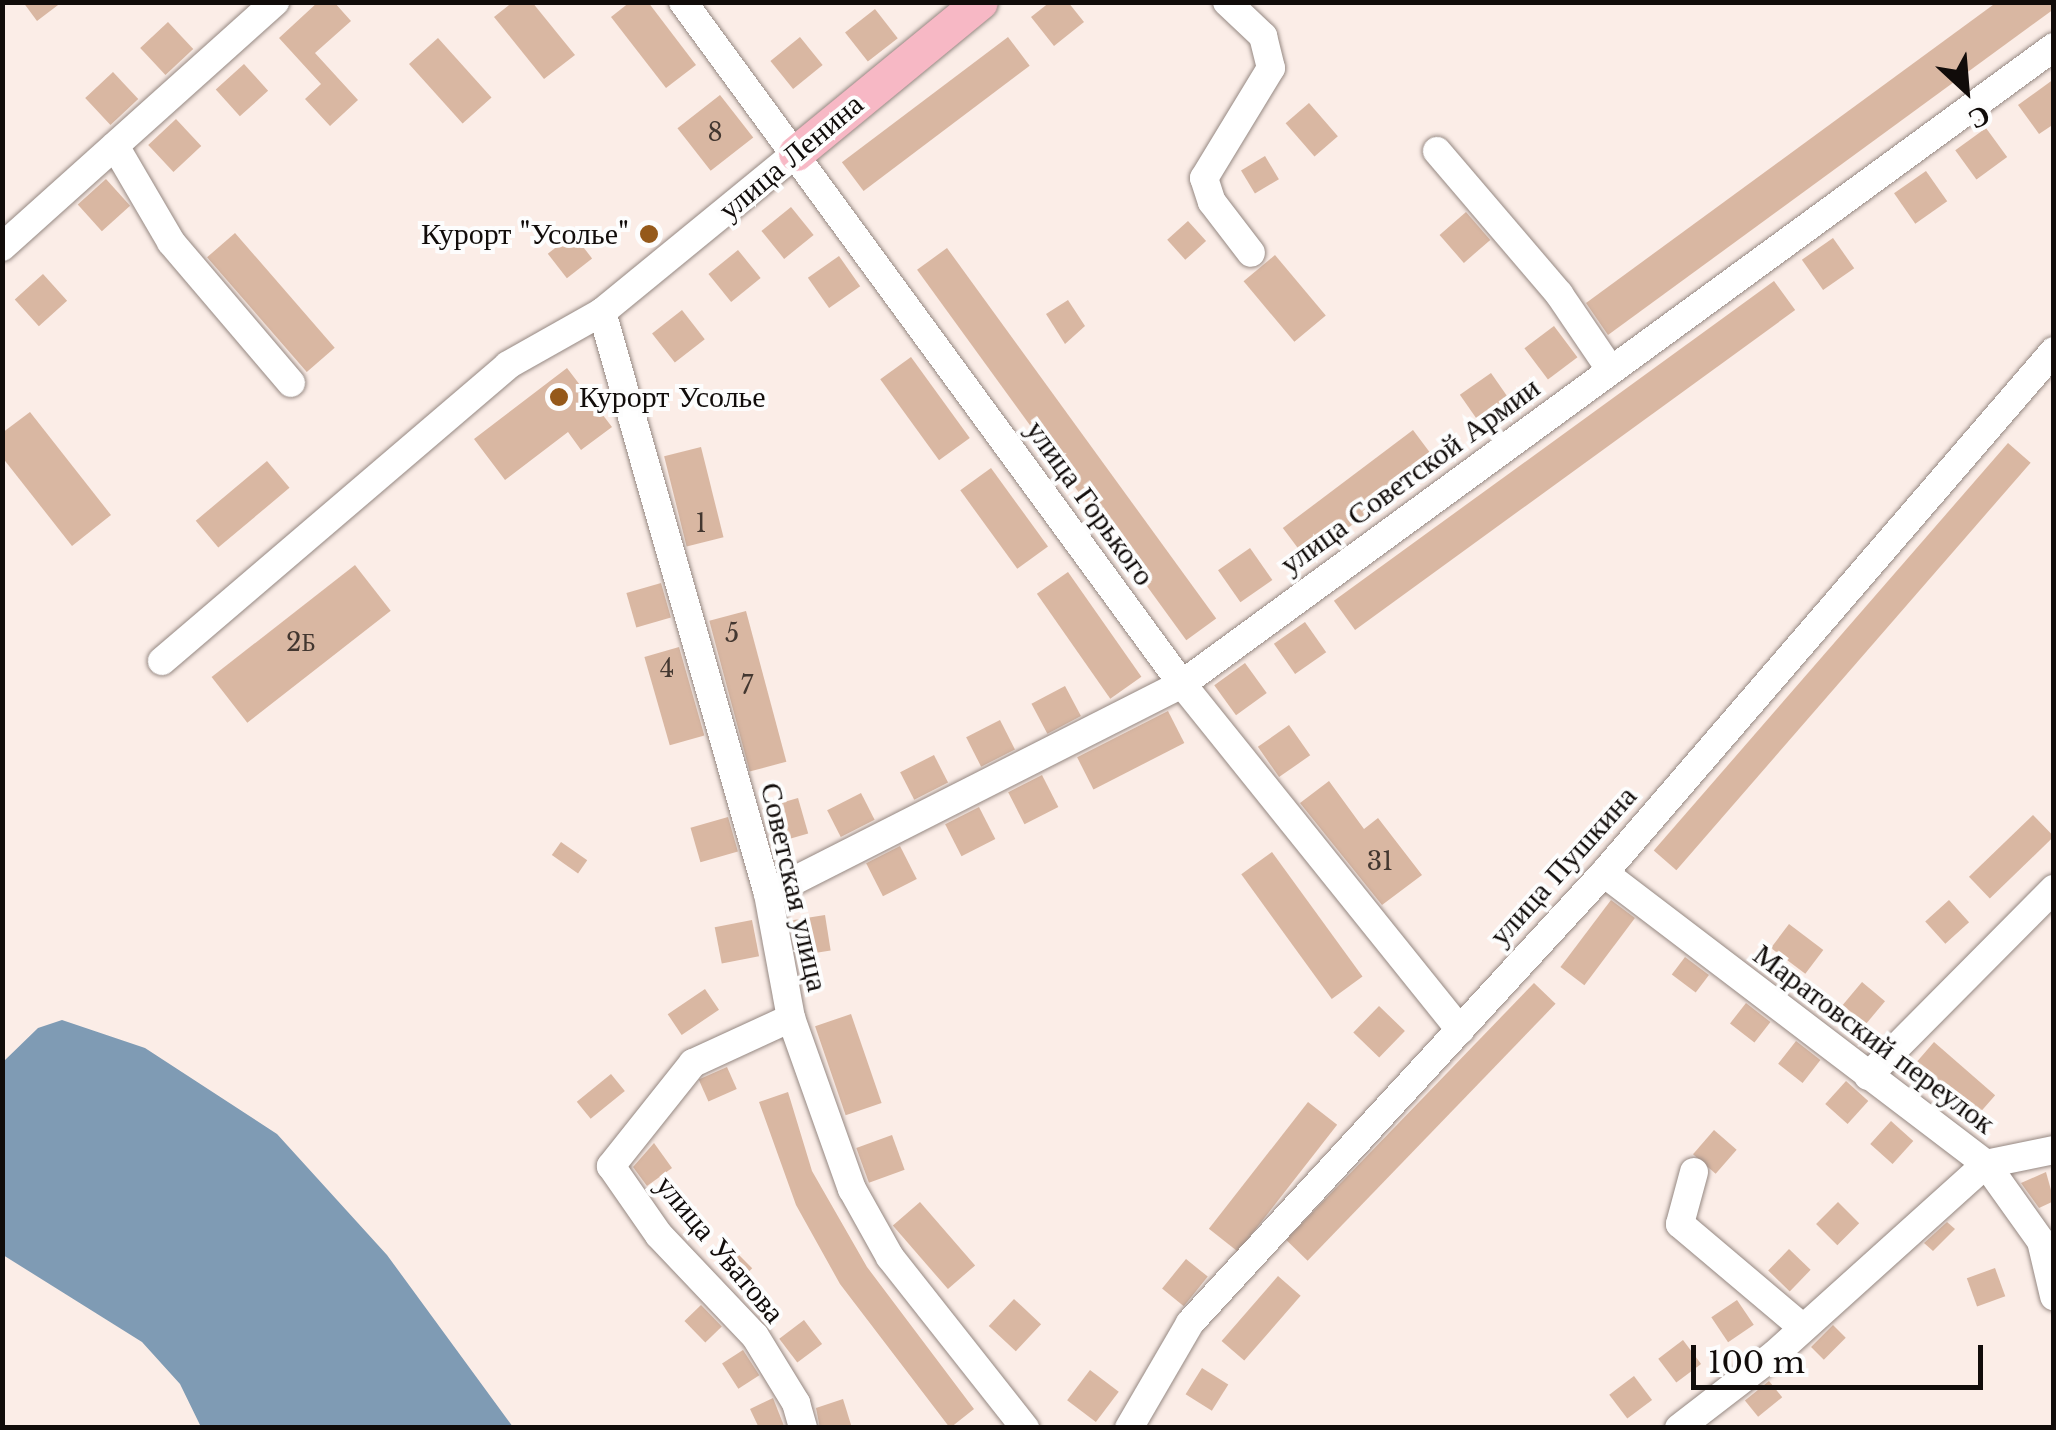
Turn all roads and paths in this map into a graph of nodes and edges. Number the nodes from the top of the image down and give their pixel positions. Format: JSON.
{"nodes":[{"id":1,"x":275,"y":2,"type":"edge"},
{"id":2,"x":682,"y":2,"type":"edge"},
{"id":3,"x":980,"y":2,"type":"edge"},
{"id":4,"x":1227,"y":2,"type":"edge"},
{"id":5,"x":2054,"y":47,"type":"edge"},
{"id":6,"x":115,"y":146,"type":"junction"},
{"id":7,"x":1437,"y":151,"type":"dead end"},
{"id":8,"x":796,"y":153,"type":"junction"},
{"id":9,"x":2,"y":246,"type":"edge"},
{"id":10,"x":1251,"y":252,"type":"dead end"},
{"id":11,"x":602,"y":312,"type":"junction"},
{"id":12,"x":2054,"y":351,"type":"edge"},
{"id":13,"x":1610,"y":369,"type":"junction"},
{"id":14,"x":292,"y":383,"type":"dead end"},
{"id":15,"x":162,"y":661,"type":"dead end"},
{"id":16,"x":1182,"y":684,"type":"junction"},
{"id":17,"x":1604,"y":873,"type":"junction"},
{"id":18,"x":2054,"y":888,"type":"edge"},
{"id":19,"x":768,"y":894,"type":"junction"},
{"id":20,"x":791,"y":1018,"type":"junction"},
{"id":21,"x":1460,"y":1030,"type":"junction"},
{"id":22,"x":1868,"y":1076,"type":"junction"},
{"id":23,"x":2054,"y":1150,"type":"edge"},
{"id":24,"x":1986,"y":1164,"type":"junction"},
{"id":25,"x":1694,"y":1172,"type":"dead end"},
{"id":26,"x":2054,"y":1296,"type":"edge"},
{"id":27,"x":1803,"y":1328,"type":"junction"},
{"id":28,"x":803,"y":1428,"type":"edge"},
{"id":29,"x":1026,"y":1428,"type":"edge"},
{"id":30,"x":1129,"y":1428,"type":"edge"},
{"id":31,"x":1679,"y":1428,"type":"edge"}],
"edges":[{"from":1,"to":6,"type":"street"},
{"from":2,"to":8,"type":"street","name":"улица Горького"},
{"from":3,"to":8,"type":"main road","name":"улица Ленина"},
{"from":4,"to":10,"type":"street"},
{"from":5,"to":13,"type":"street","name":"улица Советской Армии"},
{"from":6,"to":9,"type":"street"},
{"from":6,"to":14,"type":"street"},
{"from":7,"to":13,"type":"street"},
{"from":8,"to":11,"type":"street","name":"улица Ленина"},
{"from":8,"to":16,"type":"street","name":"улица Горького"},
{"from":11,"to":15,"type":"street","name":"улица Ленина"},
{"from":11,"to":19,"type":"street","name":"Советская улица"},
{"from":12,"to":17,"type":"street","name":"улица Пушкина"},
{"from":13,"to":16,"type":"street","name":"улица Советской Армии"},
{"from":16,"to":19,"type":"street","name":"улица Советской Армии"},
{"from":16,"to":21,"type":"street","name":"улица Горького"},
{"from":17,"to":21,"type":"street","name":"улица Пушкина"},
{"from":17,"to":22,"type":"street","name":"Маратовский переулок"},
{"from":18,"to":22,"type":"street"},
{"from":19,"to":20,"type":"street","name":"Советская улица"},
{"from":20,"to":28,"type":"street","name":"улица Уватова"},
{"from":20,"to":29,"type":"street","name":"Советская улица"},
{"from":21,"to":30,"type":"street","name":"улица Пушкина"},
{"from":22,"to":24,"type":"street","name":"Маратовский переулок"},
{"from":23,"to":24,"type":"street"},
{"from":24,"to":26,"type":"street","name":"Маратовский переулок"},
{"from":24,"to":27,"type":"street"},
{"from":25,"to":27,"type":"street"},
{"from":27,"to":31,"type":"street"}]}
